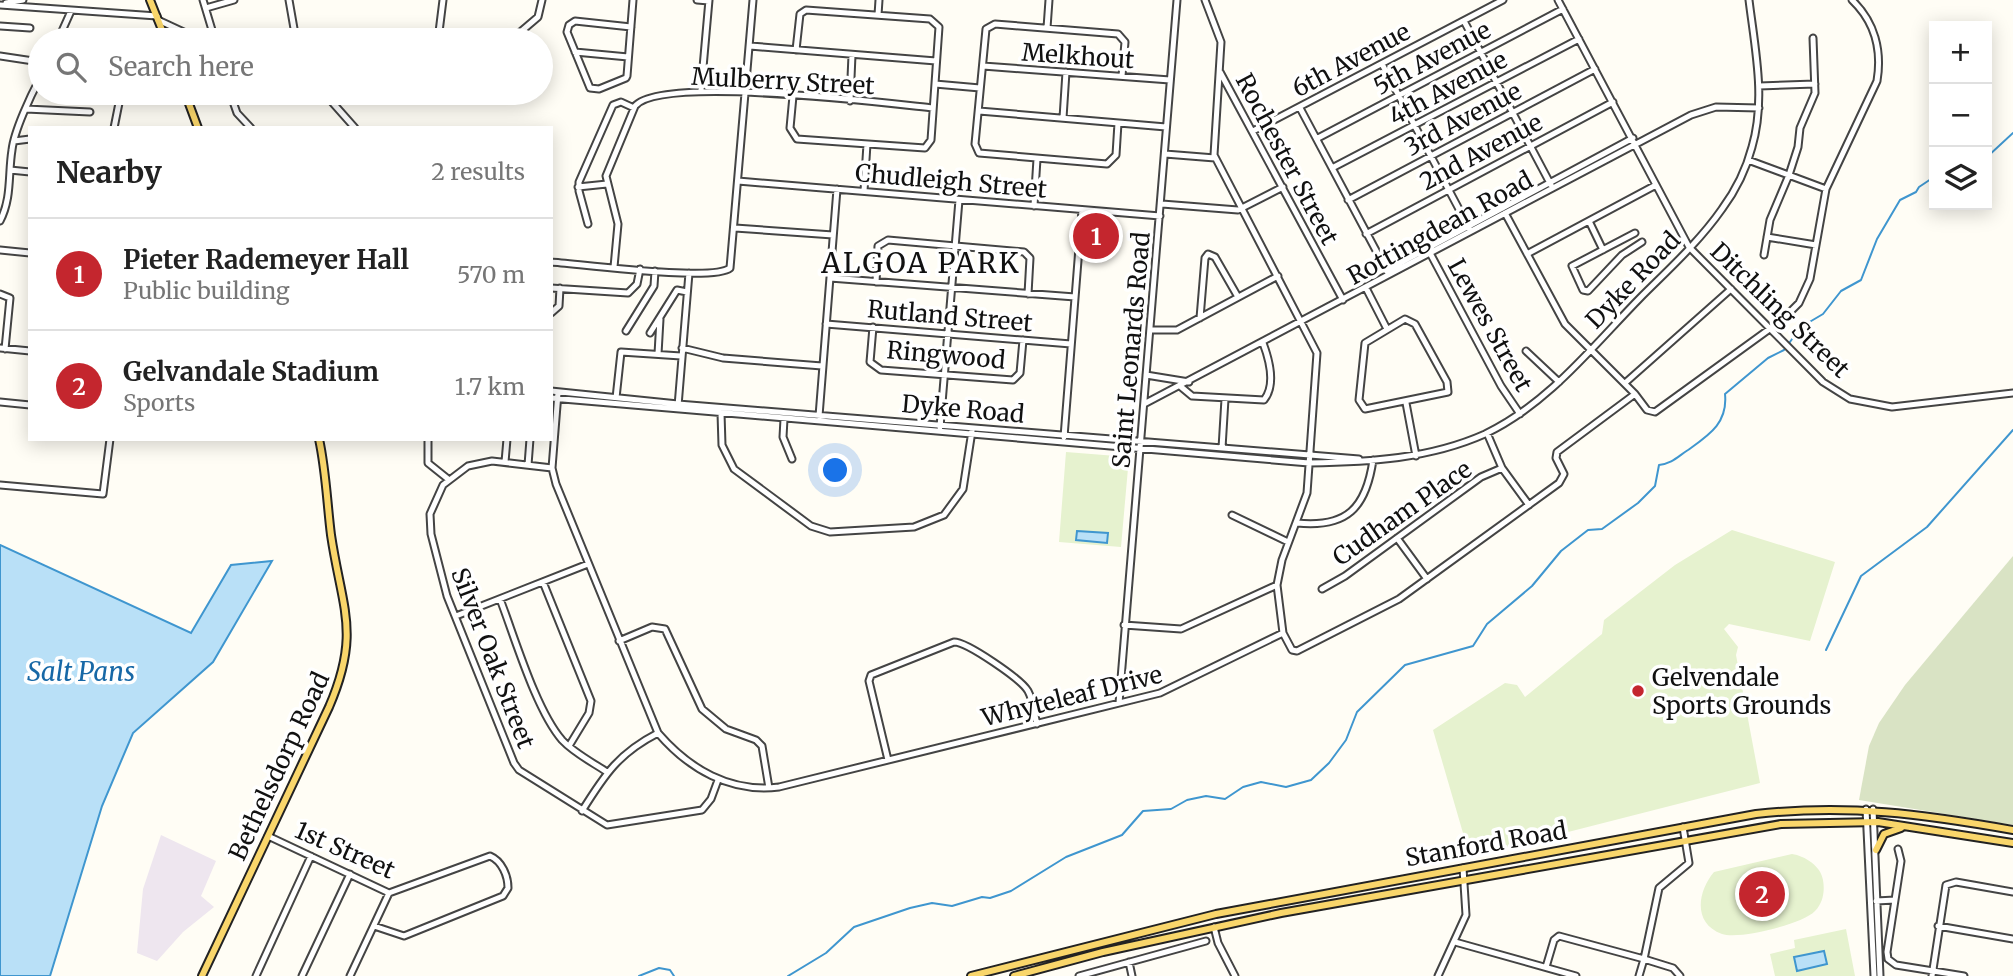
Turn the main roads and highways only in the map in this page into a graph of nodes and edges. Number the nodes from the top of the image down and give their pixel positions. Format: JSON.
{"nodes":[{"id":1,"x":150,"y":0,"type":"edge"},
{"id":2,"x":162,"y":28,"type":"edge"},
{"id":3,"x":189,"y":105,"type":"edge"},
{"id":4,"x":197,"y":126,"type":"edge"},
{"id":5,"x":320,"y":441,"type":"edge"},
{"id":6,"x":1912,"y":826,"type":"junction"},
{"id":7,"x":2013,"y":830,"type":"edge"},
{"id":8,"x":2013,"y":844,"type":"edge"},
{"id":9,"x":1876,"y":850,"type":"road end"},
{"id":10,"x":202,"y":976,"type":"edge"},
{"id":11,"x":971,"y":976,"type":"edge"},
{"id":12,"x":1014,"y":976,"type":"edge"}],
"edges":[{"from":1,"to":2,"type":"main road"},
{"from":3,"to":4,"type":"main road"},
{"from":5,"to":10,"type":"main road","name":"Bethelsdorp Road"},
{"from":6,"to":8,"type":"main road","name":"Stanford Road"},
{"from":6,"to":9,"type":"main road"},
{"from":6,"to":12,"type":"main road","name":"Stanford Road"},
{"from":7,"to":11,"type":"main road","name":"Stanford Road"}]}
